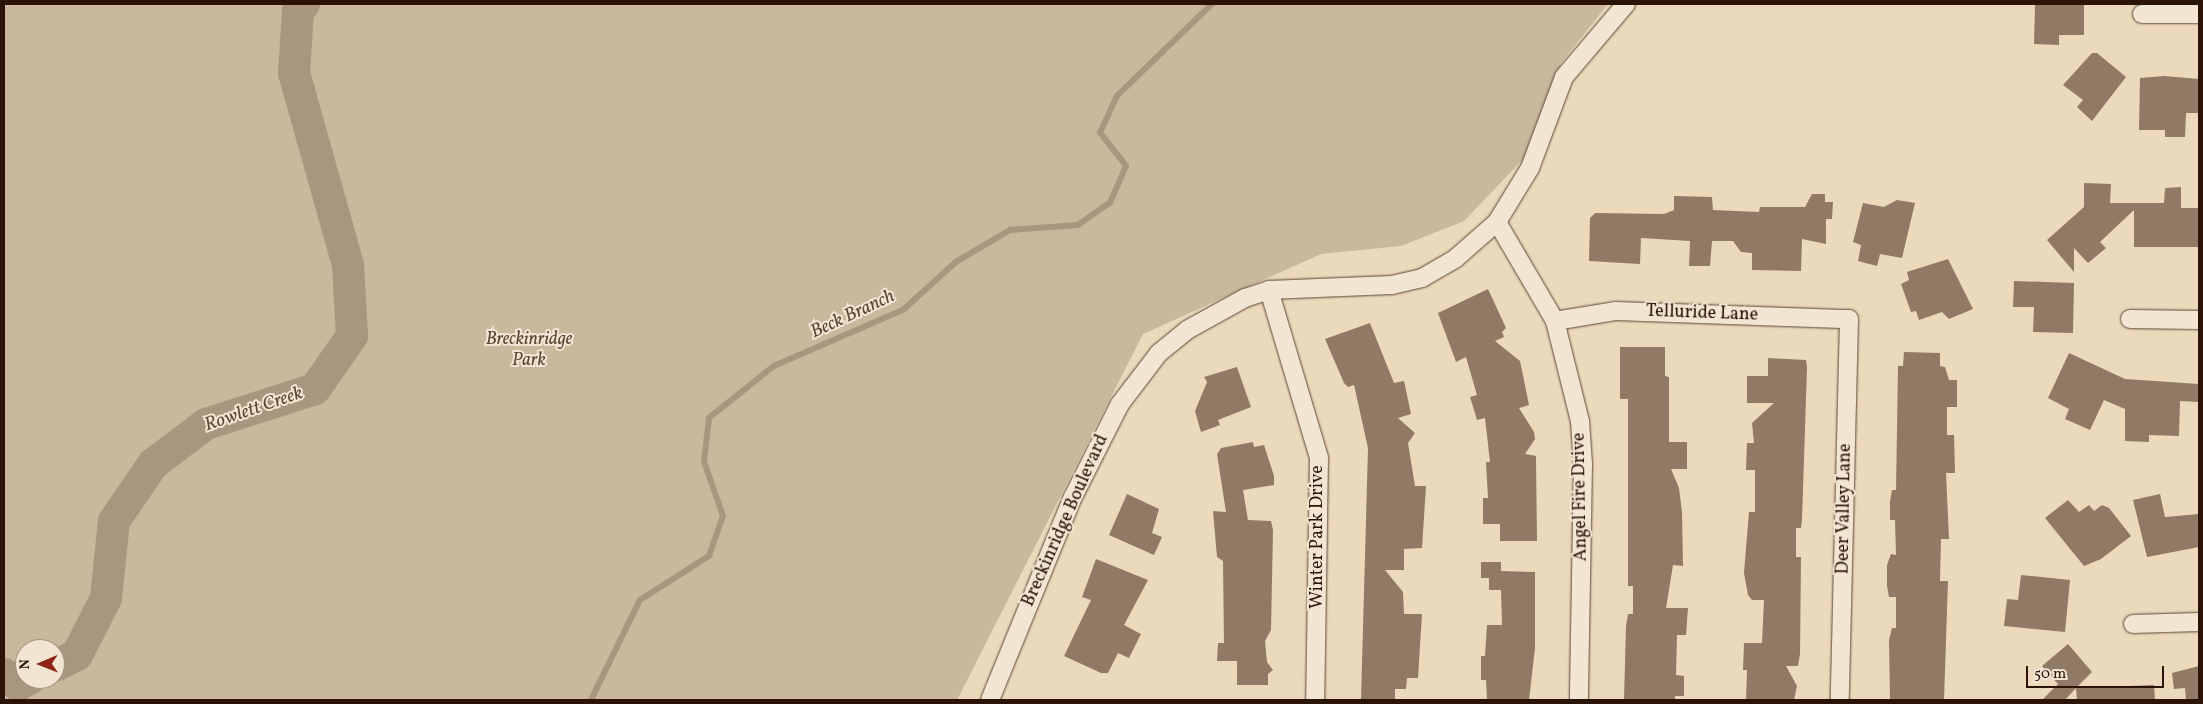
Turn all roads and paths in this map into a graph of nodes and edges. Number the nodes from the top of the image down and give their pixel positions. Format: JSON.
{"nodes":[{"id":1,"x":1626,"y":4,"type":"edge"},
{"id":2,"x":2142,"y":14,"type":"dead end"},
{"id":3,"x":2199,"y":14,"type":"edge"},
{"id":4,"x":1497,"y":222,"type":"junction"},
{"id":5,"x":1269,"y":290,"type":"junction"},
{"id":6,"x":1849,"y":319,"type":"joint"},
{"id":7,"x":2130,"y":320,"type":"dead end"},
{"id":8,"x":2199,"y":320,"type":"edge"},
{"id":9,"x":1555,"y":321,"type":"junction"},
{"id":10,"x":2199,"y":622,"type":"edge"},
{"id":11,"x":2133,"y":624,"type":"dead end"},
{"id":12,"x":990,"y":700,"type":"edge"},
{"id":13,"x":1315,"y":700,"type":"edge"},
{"id":14,"x":1579,"y":700,"type":"edge"},
{"id":15,"x":1840,"y":700,"type":"edge"}],
"edges":[{"from":1,"to":4,"type":"street","name":"Breckinridge Boulevard"},
{"from":2,"to":3,"type":"street"},
{"from":4,"to":5,"type":"street","name":"Breckinridge Boulevard"},
{"from":4,"to":9,"type":"street","name":"Angel Fire Drive"},
{"from":5,"to":12,"type":"street","name":"Breckinridge Boulevard"},
{"from":5,"to":13,"type":"street","name":"Winter Park Drive"},
{"from":6,"to":9,"type":"street","name":"Telluride Lane"},
{"from":6,"to":15,"type":"street","name":"Deer Valley Lane"},
{"from":7,"to":8,"type":"street"},
{"from":9,"to":14,"type":"street","name":"Angel Fire Drive"},
{"from":10,"to":11,"type":"street"}]}
